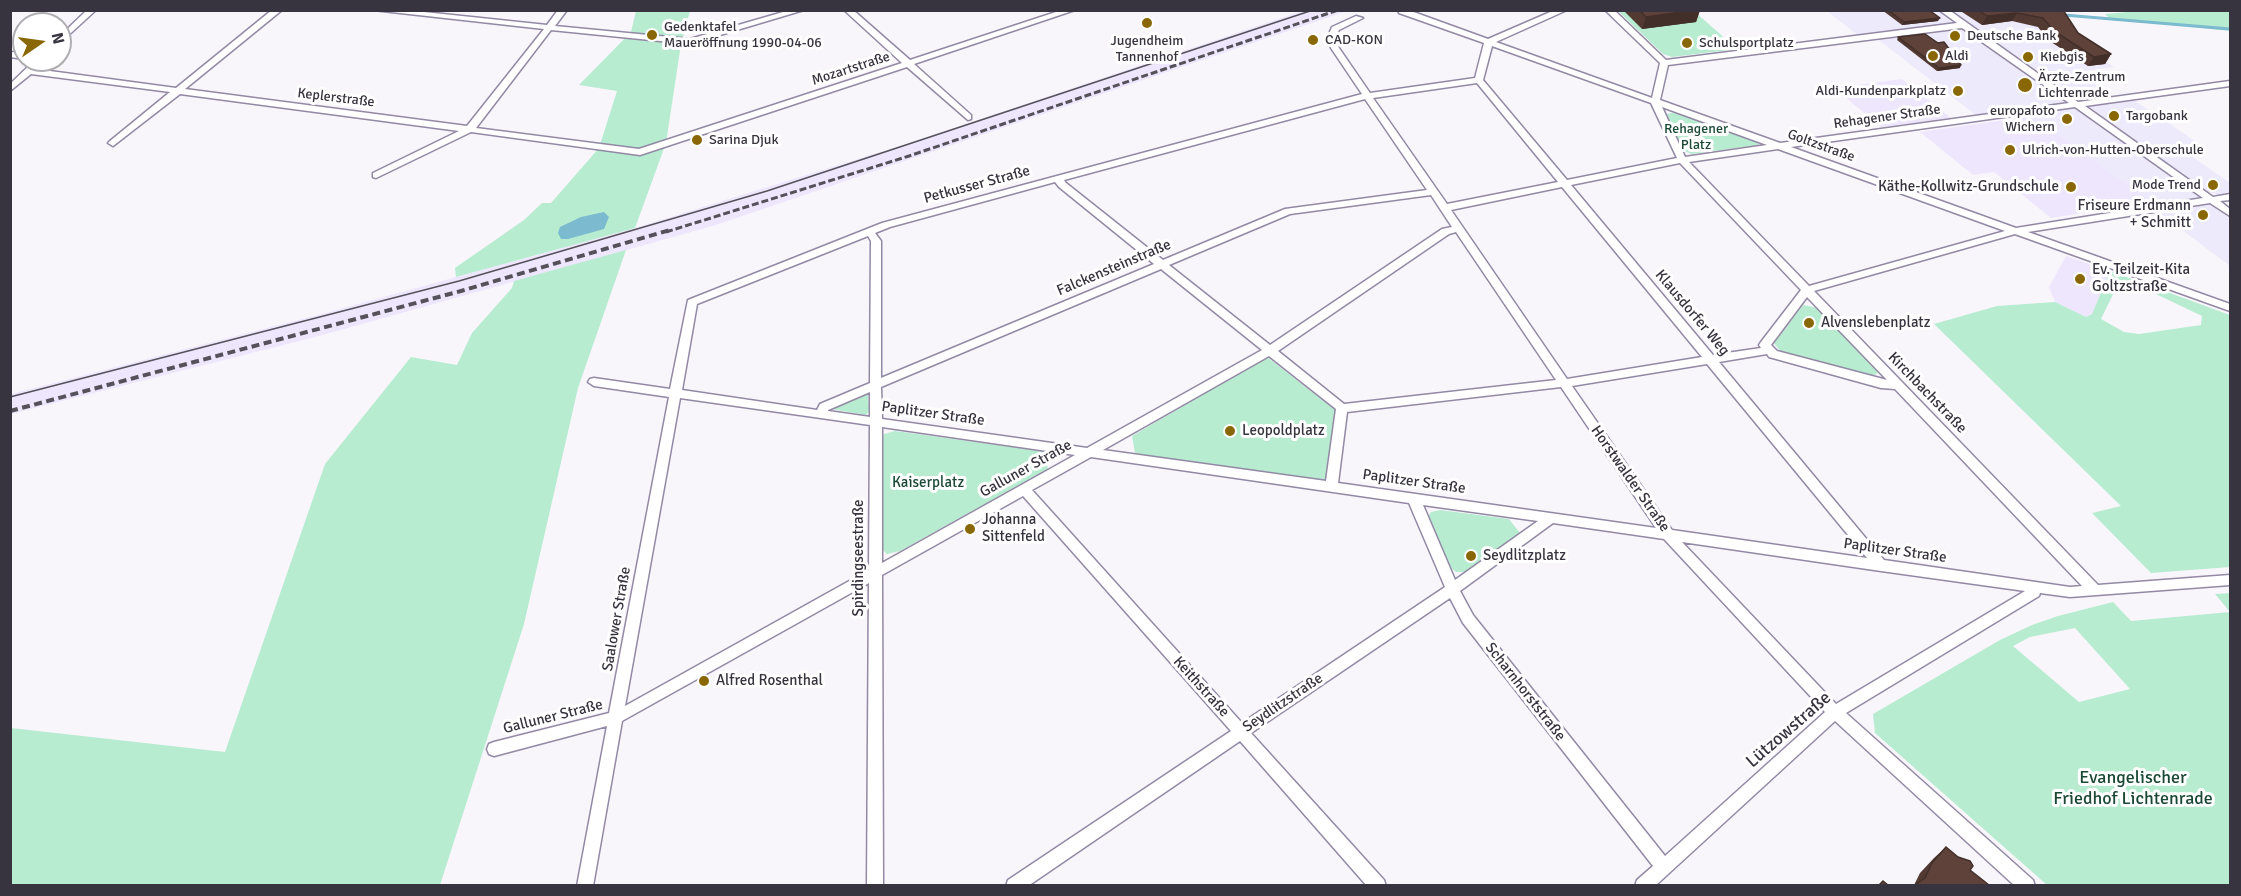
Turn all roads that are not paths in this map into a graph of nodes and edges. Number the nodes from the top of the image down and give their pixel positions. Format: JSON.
{"nodes":[{"id":1,"x":92,"y":10,"type":"edge"},
{"id":2,"x":278,"y":10,"type":"edge"},
{"id":3,"x":377,"y":10,"type":"edge"},
{"id":4,"x":563,"y":10,"type":"edge"},
{"id":5,"x":800,"y":10,"type":"edge"},
{"id":6,"x":848,"y":10,"type":"edge"},
{"id":7,"x":1071,"y":10,"type":"edge"},
{"id":8,"x":1563,"y":10,"type":"edge"},
{"id":9,"x":1609,"y":10,"type":"edge"},
{"id":10,"x":1943,"y":10,"type":"edge"},
{"id":11,"x":1402,"y":11,"type":"edge"},
{"id":12,"x":1359,"y":18,"type":"dead end"},
{"id":13,"x":1963,"y":25,"type":"junction"},
{"id":14,"x":549,"y":28,"type":"junction"},
{"id":15,"x":72,"y":29,"type":"edge"},
{"id":16,"x":1489,"y":42,"type":"junction"},
{"id":17,"x":1664,"y":63,"type":"junction"},
{"id":18,"x":909,"y":64,"type":"junction"},
{"id":19,"x":28,"y":72,"type":"edge"},
{"id":20,"x":36,"y":72,"type":"edge"},
{"id":21,"x":1479,"y":80,"type":"junction"},
{"id":22,"x":2230,"y":83,"type":"edge"},
{"id":23,"x":10,"y":89,"type":"edge"},
{"id":24,"x":176,"y":91,"type":"junction"},
{"id":25,"x":1367,"y":95,"type":"junction"},
{"id":26,"x":1656,"y":102,"type":"junction"},
{"id":27,"x":2076,"y":104,"type":"junction"},
{"id":28,"x":968,"y":117,"type":"dead end"},
{"id":29,"x":470,"y":129,"type":"junction"},
{"id":30,"x":113,"y":142,"type":"dead end"},
{"id":31,"x":1778,"y":146,"type":"junction"},
{"id":32,"x":640,"y":152,"type":"joint"},
{"id":33,"x":1682,"y":160,"type":"junction"},
{"id":34,"x":376,"y":175,"type":"dead end"},
{"id":35,"x":1058,"y":178,"type":"junction"},
{"id":36,"x":1564,"y":183,"type":"junction"},
{"id":37,"x":1433,"y":192,"type":"junction"},
{"id":38,"x":2230,"y":197,"type":"edge"},
{"id":39,"x":2211,"y":200,"type":"junction"},
{"id":40,"x":1444,"y":208,"type":"junction"},
{"id":41,"x":2230,"y":213,"type":"edge"},
{"id":42,"x":1458,"y":229,"type":"junction"},
{"id":43,"x":2015,"y":231,"type":"junction"},
{"id":44,"x":870,"y":232,"type":"junction"},
{"id":45,"x":1162,"y":264,"type":"junction"},
{"id":46,"x":1807,"y":290,"type":"junction"},
{"id":47,"x":2230,"y":308,"type":"edge"},
{"id":48,"x":1271,"y":350,"type":"junction"},
{"id":49,"x":1769,"y":350,"type":"junction"},
{"id":50,"x":1710,"y":359,"type":"junction"},
{"id":51,"x":594,"y":382,"type":"dead end"},
{"id":52,"x":1564,"y":383,"type":"junction"},
{"id":53,"x":876,"y":385,"type":"junction"},
{"id":54,"x":1898,"y":385,"type":"junction"},
{"id":55,"x":675,"y":393,"type":"junction"},
{"id":56,"x":1342,"y":408,"type":"junction"},
{"id":57,"x":820,"y":414,"type":"junction"},
{"id":58,"x":876,"y":423,"type":"junction"},
{"id":59,"x":1090,"y":452,"type":"junction"},
{"id":60,"x":1331,"y":487,"type":"junction"},
{"id":61,"x":1024,"y":489,"type":"junction"},
{"id":62,"x":1414,"y":499,"type":"junction"},
{"id":63,"x":1550,"y":519,"type":"junction"},
{"id":64,"x":1668,"y":535,"type":"junction"},
{"id":65,"x":1881,"y":566,"type":"junction"},
{"id":66,"x":875,"y":572,"type":"junction"},
{"id":67,"x":2230,"y":580,"type":"edge"},
{"id":68,"x":2031,"y":587,"type":"junction"},
{"id":69,"x":1452,"y":589,"type":"junction"},
{"id":70,"x":2094,"y":589,"type":"junction"},
{"id":71,"x":1835,"y":712,"type":"junction"},
{"id":72,"x":615,"y":718,"type":"junction"},
{"id":73,"x":1241,"y":732,"type":"junction"},
{"id":74,"x":494,"y":749,"type":"dead end"},
{"id":75,"x":1664,"y":867,"type":"junction"},
{"id":76,"x":585,"y":885,"type":"edge"},
{"id":77,"x":875,"y":885,"type":"edge"},
{"id":78,"x":1014,"y":885,"type":"edge"},
{"id":79,"x":1378,"y":885,"type":"edge"},
{"id":80,"x":1643,"y":885,"type":"edge"},
{"id":81,"x":2027,"y":885,"type":"edge"}],
"edges":[{"from":1,"to":15,"type":"street"},
{"from":2,"to":24,"type":"street"},
{"from":3,"to":14,"type":"street"},
{"from":4,"to":14,"type":"street"},
{"from":5,"to":14,"type":"street"},
{"from":6,"to":18,"type":"street"},
{"from":7,"to":18,"type":"street","name":"Mozartstraße"},
{"from":8,"to":16,"type":"street"},
{"from":9,"to":17,"type":"street"},
{"from":10,"to":13,"type":"street"},
{"from":11,"to":16,"type":"street","name":"Goltzstraße"},
{"from":12,"to":25,"type":"street","name":"Horstwalder Straße"},
{"from":13,"to":17,"type":"street"},
{"from":13,"to":27,"type":"street"},
{"from":14,"to":29,"type":"street"},
{"from":16,"to":21,"type":"street"},
{"from":16,"to":26,"type":"street","name":"Goltzstraße"},
{"from":17,"to":26,"type":"street"},
{"from":18,"to":28,"type":"street"},
{"from":18,"to":32,"type":"street","name":"Mozartstraße"},
{"from":19,"to":23,"type":"street"},
{"from":20,"to":24,"type":"street","name":"Keplerstraße"},
{"from":21,"to":25,"type":"street","name":"Petkusser Straße"},
{"from":21,"to":36,"type":"street","name":"Klausdorfer Weg"},
{"from":22,"to":27,"type":"street","name":"Rehagener Straße"},
{"from":24,"to":29,"type":"street","name":"Keplerstraße"},
{"from":24,"to":30,"type":"street"},
{"from":25,"to":35,"type":"street","name":"Petkusser Straße"},
{"from":25,"to":37,"type":"street","name":"Horstwalder Straße"},
{"from":26,"to":31,"type":"street","name":"Goltzstraße"},
{"from":26,"to":33,"type":"street","name":"Kirchbachstraße"},
{"from":27,"to":31,"type":"street","name":"Rehagener Straße"},
{"from":27,"to":39,"type":"street"},
{"from":29,"to":32,"type":"street","name":"Keplerstraße"},
{"from":29,"to":34,"type":"street"},
{"from":31,"to":33,"type":"street","name":"Rehagener Straße"},
{"from":31,"to":43,"type":"street","name":"Goltzstraße"},
{"from":33,"to":36,"type":"street","name":"Rehagener Straße"},
{"from":33,"to":46,"type":"street","name":"Kirchbachstraße"},
{"from":35,"to":44,"type":"street","name":"Petkusser Straße"},
{"from":35,"to":45,"type":"street"},
{"from":36,"to":40,"type":"street","name":"Rehagener Straße"},
{"from":36,"to":50,"type":"street","name":"Klausdorfer Weg"},
{"from":37,"to":40,"type":"street","name":"Horstwalder Straße"},
{"from":37,"to":45,"type":"street","name":"Falckensteinstraße"},
{"from":38,"to":39,"type":"street"},
{"from":39,"to":41,"type":"street"},
{"from":39,"to":43,"type":"street"},
{"from":40,"to":42,"type":"street","name":"Horstwalder Straße"},
{"from":42,"to":48,"type":"street","name":"Galluner Straße"},
{"from":42,"to":52,"type":"street","name":"Horstwalder Straße"},
{"from":43,"to":46,"type":"street"},
{"from":43,"to":47,"type":"street","name":"Goltzstraße"},
{"from":44,"to":53,"type":"street","name":"Spirdingseestraße"},
{"from":44,"to":55,"type":"street","name":"Petkusser Straße"},
{"from":45,"to":48,"type":"street"},
{"from":45,"to":53,"type":"street","name":"Falckensteinstraße"},
{"from":46,"to":49,"type":"street"},
{"from":46,"to":54,"type":"street","name":"Kirchbachstraße"},
{"from":48,"to":56,"type":"street"},
{"from":48,"to":59,"type":"street","name":"Galluner Straße"},
{"from":49,"to":50,"type":"street"},
{"from":49,"to":54,"type":"street"},
{"from":50,"to":52,"type":"street"},
{"from":50,"to":65,"type":"street","name":"Klausdorfer Weg"},
{"from":51,"to":55,"type":"street","name":"Paplitzer Straße"},
{"from":52,"to":56,"type":"street"},
{"from":52,"to":64,"type":"street","name":"Horstwalder Straße"},
{"from":53,"to":57,"type":"street","name":"Falckensteinstraße"},
{"from":53,"to":58,"type":"street","name":"Spirdingseestraße"},
{"from":54,"to":70,"type":"street","name":"Kirchbachstraße"},
{"from":55,"to":57,"type":"street","name":"Paplitzer Straße"},
{"from":55,"to":72,"type":"street","name":"Saalower Straße"},
{"from":56,"to":60,"type":"street"},
{"from":57,"to":58,"type":"street","name":"Paplitzer Straße"},
{"from":58,"to":59,"type":"street","name":"Paplitzer Straße"},
{"from":58,"to":66,"type":"street","name":"Spirdingseestraße"},
{"from":59,"to":60,"type":"street","name":"Paplitzer Straße"},
{"from":59,"to":61,"type":"street","name":"Galluner Straße"},
{"from":60,"to":62,"type":"street","name":"Paplitzer Straße"},
{"from":61,"to":66,"type":"street","name":"Galluner Straße"},
{"from":61,"to":73,"type":"street","name":"Keithstraße"},
{"from":62,"to":63,"type":"street","name":"Paplitzer Straße"},
{"from":62,"to":69,"type":"street","name":"Scharnhorststraße"},
{"from":63,"to":64,"type":"street","name":"Paplitzer Straße"},
{"from":63,"to":69,"type":"street","name":"Seydlitzstraße"},
{"from":64,"to":65,"type":"street","name":"Paplitzer Straße"},
{"from":64,"to":71,"type":"street","name":"Horstwalder Straße"},
{"from":65,"to":68,"type":"street","name":"Paplitzer Straße"},
{"from":66,"to":72,"type":"street","name":"Galluner Straße"},
{"from":66,"to":77,"type":"street","name":"Spirdingseestraße"},
{"from":67,"to":70,"type":"street","name":"Paplitzer Straße"},
{"from":68,"to":70,"type":"street","name":"Paplitzer Straße"},
{"from":68,"to":71,"type":"street","name":"Lützowstraße"},
{"from":69,"to":73,"type":"street","name":"Seydlitzstraße"},
{"from":69,"to":75,"type":"street","name":"Scharnhorststraße"},
{"from":71,"to":75,"type":"street","name":"Lützowstraße"},
{"from":71,"to":81,"type":"street","name":"Horstwalder Straße"},
{"from":72,"to":74,"type":"street","name":"Galluner Straße"},
{"from":72,"to":76,"type":"street","name":"Saalower Straße"},
{"from":73,"to":78,"type":"street","name":"Seydlitzstraße"},
{"from":73,"to":79,"type":"street","name":"Keithstraße"},
{"from":75,"to":80,"type":"street","name":"Lützowstraße"}]}
